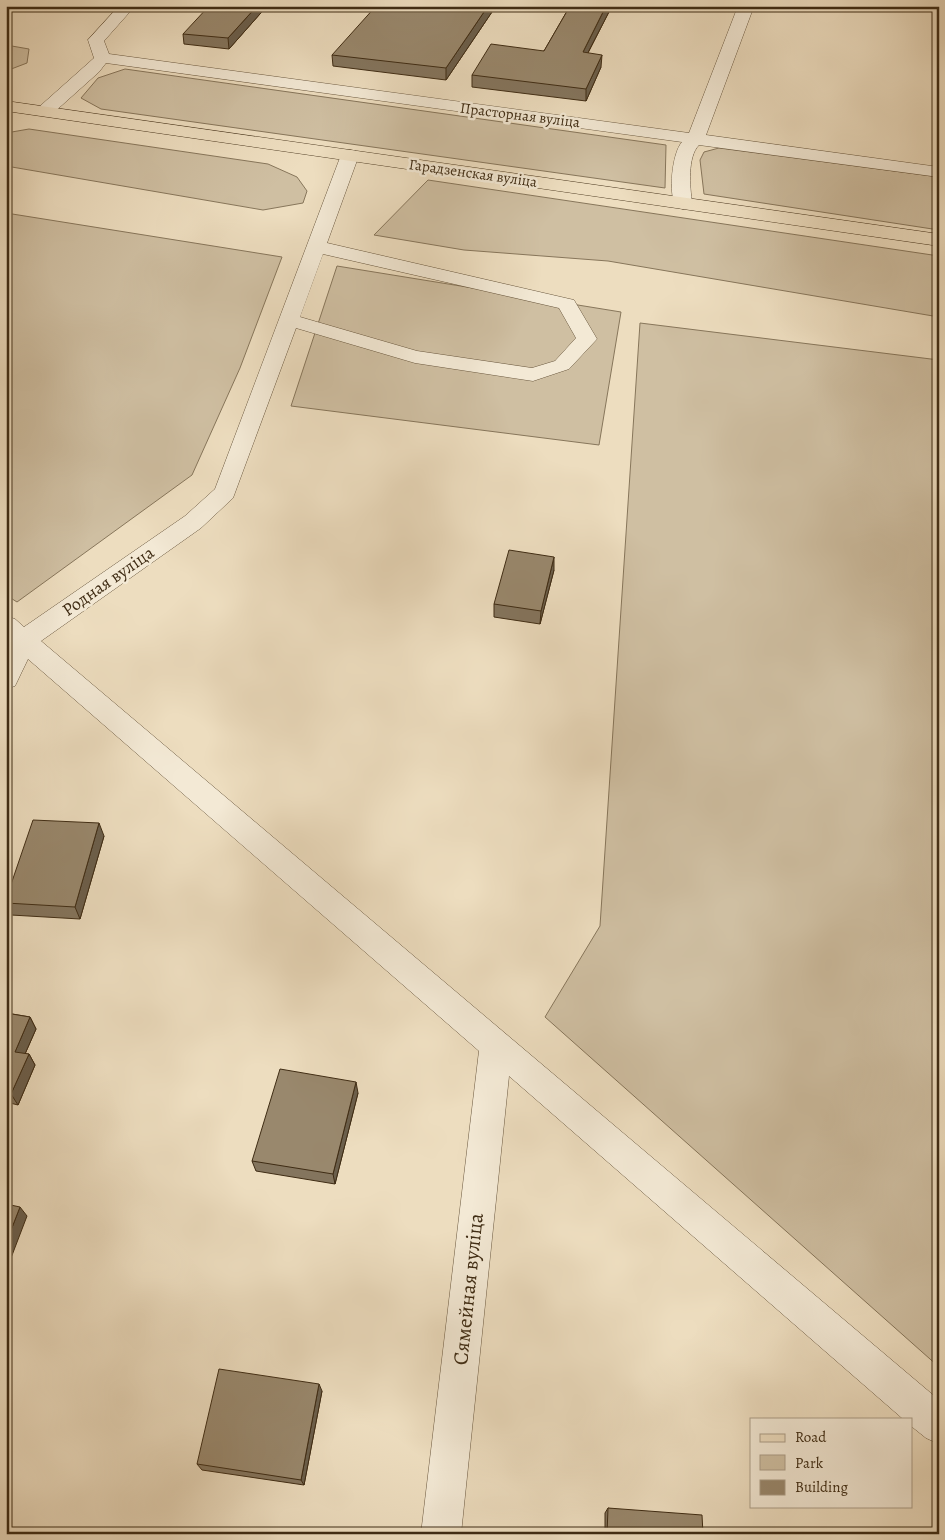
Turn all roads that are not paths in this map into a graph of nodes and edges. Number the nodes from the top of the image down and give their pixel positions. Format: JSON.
{"nodes":[{"id":1,"x":128,"y":6,"type":"edge"},
{"id":2,"x":746,"y":6,"type":"edge"},
{"id":3,"x":102,"y":58,"type":"junction"},
{"id":4,"x":6,"y":106,"type":"edge"},
{"id":5,"x":45,"y":111,"type":"junction"},
{"id":6,"x":696,"y":138,"type":"junction"},
{"id":7,"x":350,"y":155,"type":"junction"},
{"id":8,"x":939,"y":172,"type":"edge"},
{"id":9,"x":683,"y":203,"type":"junction"},
{"id":10,"x":939,"y":240,"type":"edge"},
{"id":11,"x":317,"y":246,"type":"junction"},
{"id":12,"x":290,"y":320,"type":"junction"},
{"id":13,"x":15,"y":632,"type":"edge"},
{"id":14,"x":6,"y":679,"type":"edge"},
{"id":15,"x":496,"y":1044,"type":"junction"},
{"id":16,"x":939,"y":1426,"type":"edge"},
{"id":17,"x":441,"y":1534,"type":"edge"}],
"edges":[{"from":1,"to":3,"type":"street"},
{"from":2,"to":6,"type":"street"},
{"from":3,"to":5,"type":"street"},
{"from":3,"to":6,"type":"street","name":"Прасторная вуліца"},
{"from":4,"to":5,"type":"main road","name":"Гарадзенская вуліца"},
{"from":5,"to":7,"type":"main road","name":"Гарадзенская вуліца"},
{"from":6,"to":8,"type":"street","name":"Прасторная вуліца"},
{"from":6,"to":9,"type":"street"},
{"from":7,"to":9,"type":"main road","name":"Гарадзенская вуліца"},
{"from":7,"to":11,"type":"street"},
{"from":9,"to":10,"type":"main road","name":"Гарадзенская вуліца"},
{"from":11,"to":12,"type":"street"},
{"from":11,"to":12,"type":"street"},
{"from":12,"to":13,"type":"street","name":"Родная вуліца"},
{"from":13,"to":14,"type":"street","name":"Родная вуліца"},
{"from":13,"to":15,"type":"street"},
{"from":15,"to":16,"type":"street"},
{"from":15,"to":17,"type":"street","name":"Сямейная вуліца"}]}
